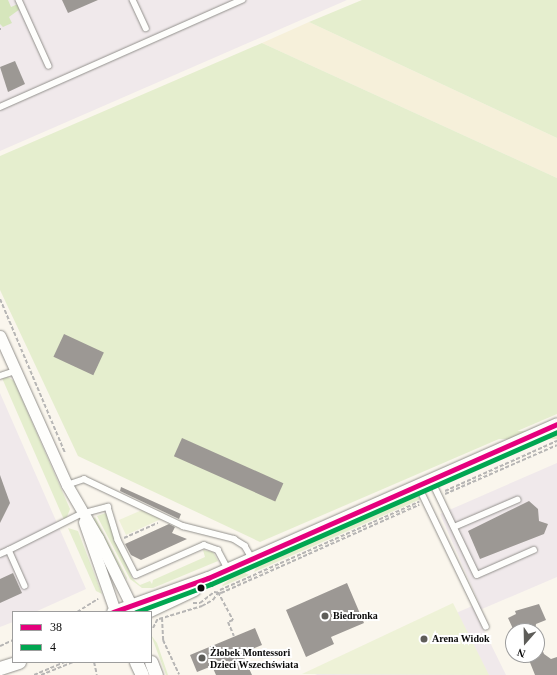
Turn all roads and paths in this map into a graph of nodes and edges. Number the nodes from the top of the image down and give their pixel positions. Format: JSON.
{"nodes":[{"id":1,"x":19,"y":0,"type":"edge"},
{"id":2,"x":133,"y":0,"type":"edge"},
{"id":3,"x":242,"y":0,"type":"edge"},
{"id":4,"x":146,"y":28,"type":"dead end"},
{"id":5,"x":49,"y":66,"type":"dead end"},
{"id":6,"x":0,"y":107,"type":"edge"},
{"id":7,"x":0,"y":299,"type":"edge"},
{"id":8,"x":0,"y":336,"type":"edge"},
{"id":9,"x":15,"y":371,"type":"junction"},
{"id":10,"x":0,"y":376,"type":"edge"},
{"id":11,"x":557,"y":424,"type":"edge"},
{"id":12,"x":557,"y":441,"type":"edge"},
{"id":13,"x":557,"y":445,"type":"edge"},
{"id":14,"x":67,"y":458,"type":"dead end"},
{"id":15,"x":431,"y":479,"type":"junction"},
{"id":16,"x":67,"y":485,"type":"junction"},
{"id":17,"x":418,"y":485,"type":"junction"},
{"id":18,"x":439,"y":495,"type":"junction"},
{"id":19,"x":426,"y":500,"type":"junction"},
{"id":20,"x":517,"y":500,"type":"dead end"},
{"id":21,"x":82,"y":514,"type":"junction"},
{"id":22,"x":161,"y":521,"type":"dead end"},
{"id":23,"x":454,"y":527,"type":"junction"},
{"id":24,"x":118,"y":540,"type":"junction"},
{"id":25,"x":9,"y":550,"type":"junction"},
{"id":26,"x":534,"y":550,"type":"dead end"},
{"id":27,"x":0,"y":554,"type":"edge"},
{"id":28,"x":252,"y":558,"type":"junction"},
{"id":29,"x":228,"y":569,"type":"junction"},
{"id":30,"x":208,"y":578,"type":"junction"},
{"id":31,"x":26,"y":586,"type":"dead end"},
{"id":32,"x":218,"y":592,"type":"junction"},
{"id":33,"x":98,"y":599,"type":"dead end"},
{"id":34,"x":190,"y":603,"type":"dead end"},
{"id":35,"x":183,"y":606,"type":"dead end"},
{"id":36,"x":132,"y":609,"type":"edge"},
{"id":37,"x":79,"y":611,"type":"edge"},
{"id":38,"x":115,"y":611,"type":"edge"},
{"id":39,"x":121,"y":611,"type":"edge"},
{"id":40,"x":147,"y":611,"type":"edge"},
{"id":41,"x":162,"y":618,"type":"junction"},
{"id":42,"x":157,"y":620,"type":"junction"},
{"id":43,"x":152,"y":622,"type":"edge"},
{"id":44,"x":486,"y":626,"type":"dead end"},
{"id":45,"x":153,"y":628,"type":"dead end"},
{"id":46,"x":234,"y":636,"type":"dead end"},
{"id":47,"x":12,"y":640,"type":"edge"},
{"id":48,"x":0,"y":646,"type":"edge"},
{"id":49,"x":12,"y":658,"type":"edge"},
{"id":50,"x":16,"y":663,"type":"edge"},
{"id":51,"x":62,"y":663,"type":"edge"},
{"id":52,"x":71,"y":663,"type":"edge"},
{"id":53,"x":94,"y":663,"type":"edge"},
{"id":54,"x":136,"y":663,"type":"edge"},
{"id":55,"x":151,"y":663,"type":"edge"},
{"id":56,"x":0,"y":664,"type":"edge"},
{"id":57,"x":0,"y":668,"type":"edge"},
{"id":58,"x":34,"y":675,"type":"edge"},
{"id":59,"x":41,"y":675,"type":"edge"},
{"id":60,"x":97,"y":675,"type":"edge"},
{"id":61,"x":142,"y":675,"type":"edge"},
{"id":62,"x":156,"y":675,"type":"edge"},
{"id":63,"x":179,"y":675,"type":"edge"}],
"edges":[{"from":1,"to":5,"type":"lane"},
{"from":2,"to":4,"type":"lane"},
{"from":3,"to":6,"type":"lane"},
{"from":7,"to":14,"type":"path"},
{"from":8,"to":9,"type":"street"},
{"from":9,"to":10,"type":"lane"},
{"from":9,"to":16,"type":"street"},
{"from":11,"to":15,"type":"street"},
{"from":12,"to":18,"type":"path"},
{"from":13,"to":18,"type":"path"},
{"from":15,"to":17,"type":"street"},
{"from":15,"to":18,"type":"lane"},
{"from":16,"to":21,"type":"street"},
{"from":16,"to":28,"type":"lane"},
{"from":17,"to":19,"type":"lane"},
{"from":17,"to":28,"type":"street"},
{"from":18,"to":23,"type":"lane"},
{"from":19,"to":32,"type":"path"},
{"from":19,"to":44,"type":"lane"},
{"from":20,"to":23,"type":"lane"},
{"from":21,"to":24,"type":"lane"},
{"from":21,"to":25,"type":"lane"},
{"from":21,"to":36,"type":"street"},
{"from":21,"to":38,"type":"street"},
{"from":22,"to":24,"type":"path"},
{"from":23,"to":26,"type":"lane"},
{"from":24,"to":29,"type":"lane"},
{"from":25,"to":27,"type":"lane"},
{"from":25,"to":31,"type":"lane"},
{"from":28,"to":29,"type":"street"},
{"from":29,"to":30,"type":"street"},
{"from":30,"to":36,"type":"street"},
{"from":30,"to":40,"type":"street"},
{"from":32,"to":34,"type":"path"},
{"from":32,"to":41,"type":"path"},
{"from":32,"to":46,"type":"path"},
{"from":33,"to":37,"type":"path"},
{"from":35,"to":42,"type":"path"},
{"from":36,"to":39,"type":"street"},
{"from":41,"to":42,"type":"path"},
{"from":41,"to":63,"type":"path"},
{"from":42,"to":43,"type":"path"},
{"from":42,"to":45,"type":"path"},
{"from":47,"to":48,"type":"path"},
{"from":49,"to":56,"type":"street"},
{"from":50,"to":57,"type":"street"},
{"from":51,"to":58,"type":"path"},
{"from":52,"to":59,"type":"path"},
{"from":53,"to":60,"type":"path"},
{"from":54,"to":61,"type":"street"},
{"from":55,"to":62,"type":"street"}]}
